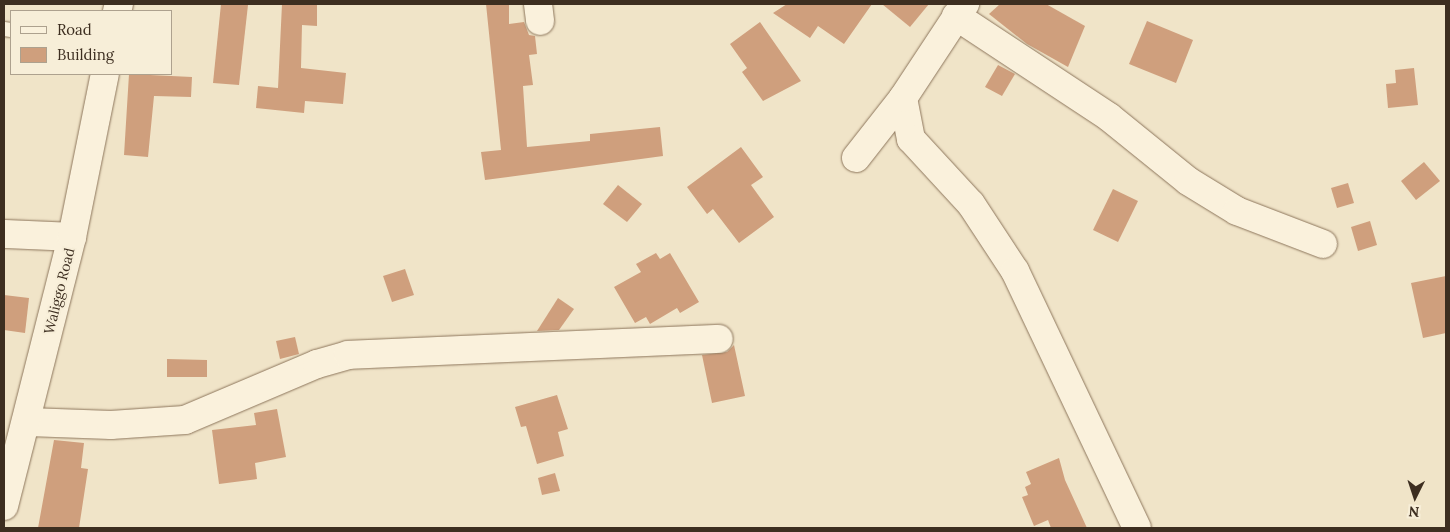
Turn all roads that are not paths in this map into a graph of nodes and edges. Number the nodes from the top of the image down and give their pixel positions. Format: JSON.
{"nodes":[{"id":1,"x":961,"y":10,"type":"edge"},
{"id":2,"x":105,"y":75,"type":"edge"},
{"id":3,"x":903,"y":98,"type":"junction"},
{"id":4,"x":856,"y":158,"type":"dead end"},
{"id":5,"x":4,"y":234,"type":"edge"},
{"id":6,"x":72,"y":237,"type":"junction"},
{"id":7,"x":1322,"y":244,"type":"dead end"},
{"id":8,"x":719,"y":338,"type":"dead end"},
{"id":9,"x":28,"y":422,"type":"junction"},
{"id":10,"x":4,"y":506,"type":"edge"},
{"id":11,"x":1137,"y":528,"type":"edge"}],
"edges":[{"from":1,"to":3,"type":"street"},
{"from":1,"to":7,"type":"street"},
{"from":2,"to":6,"type":"street","name":"Waliggo Road"},
{"from":3,"to":4,"type":"street"},
{"from":3,"to":11,"type":"street"},
{"from":5,"to":6,"type":"street"},
{"from":6,"to":9,"type":"street","name":"Waliggo Road"},
{"from":8,"to":9,"type":"street"},
{"from":9,"to":10,"type":"street","name":"Waliggo Road"}]}
